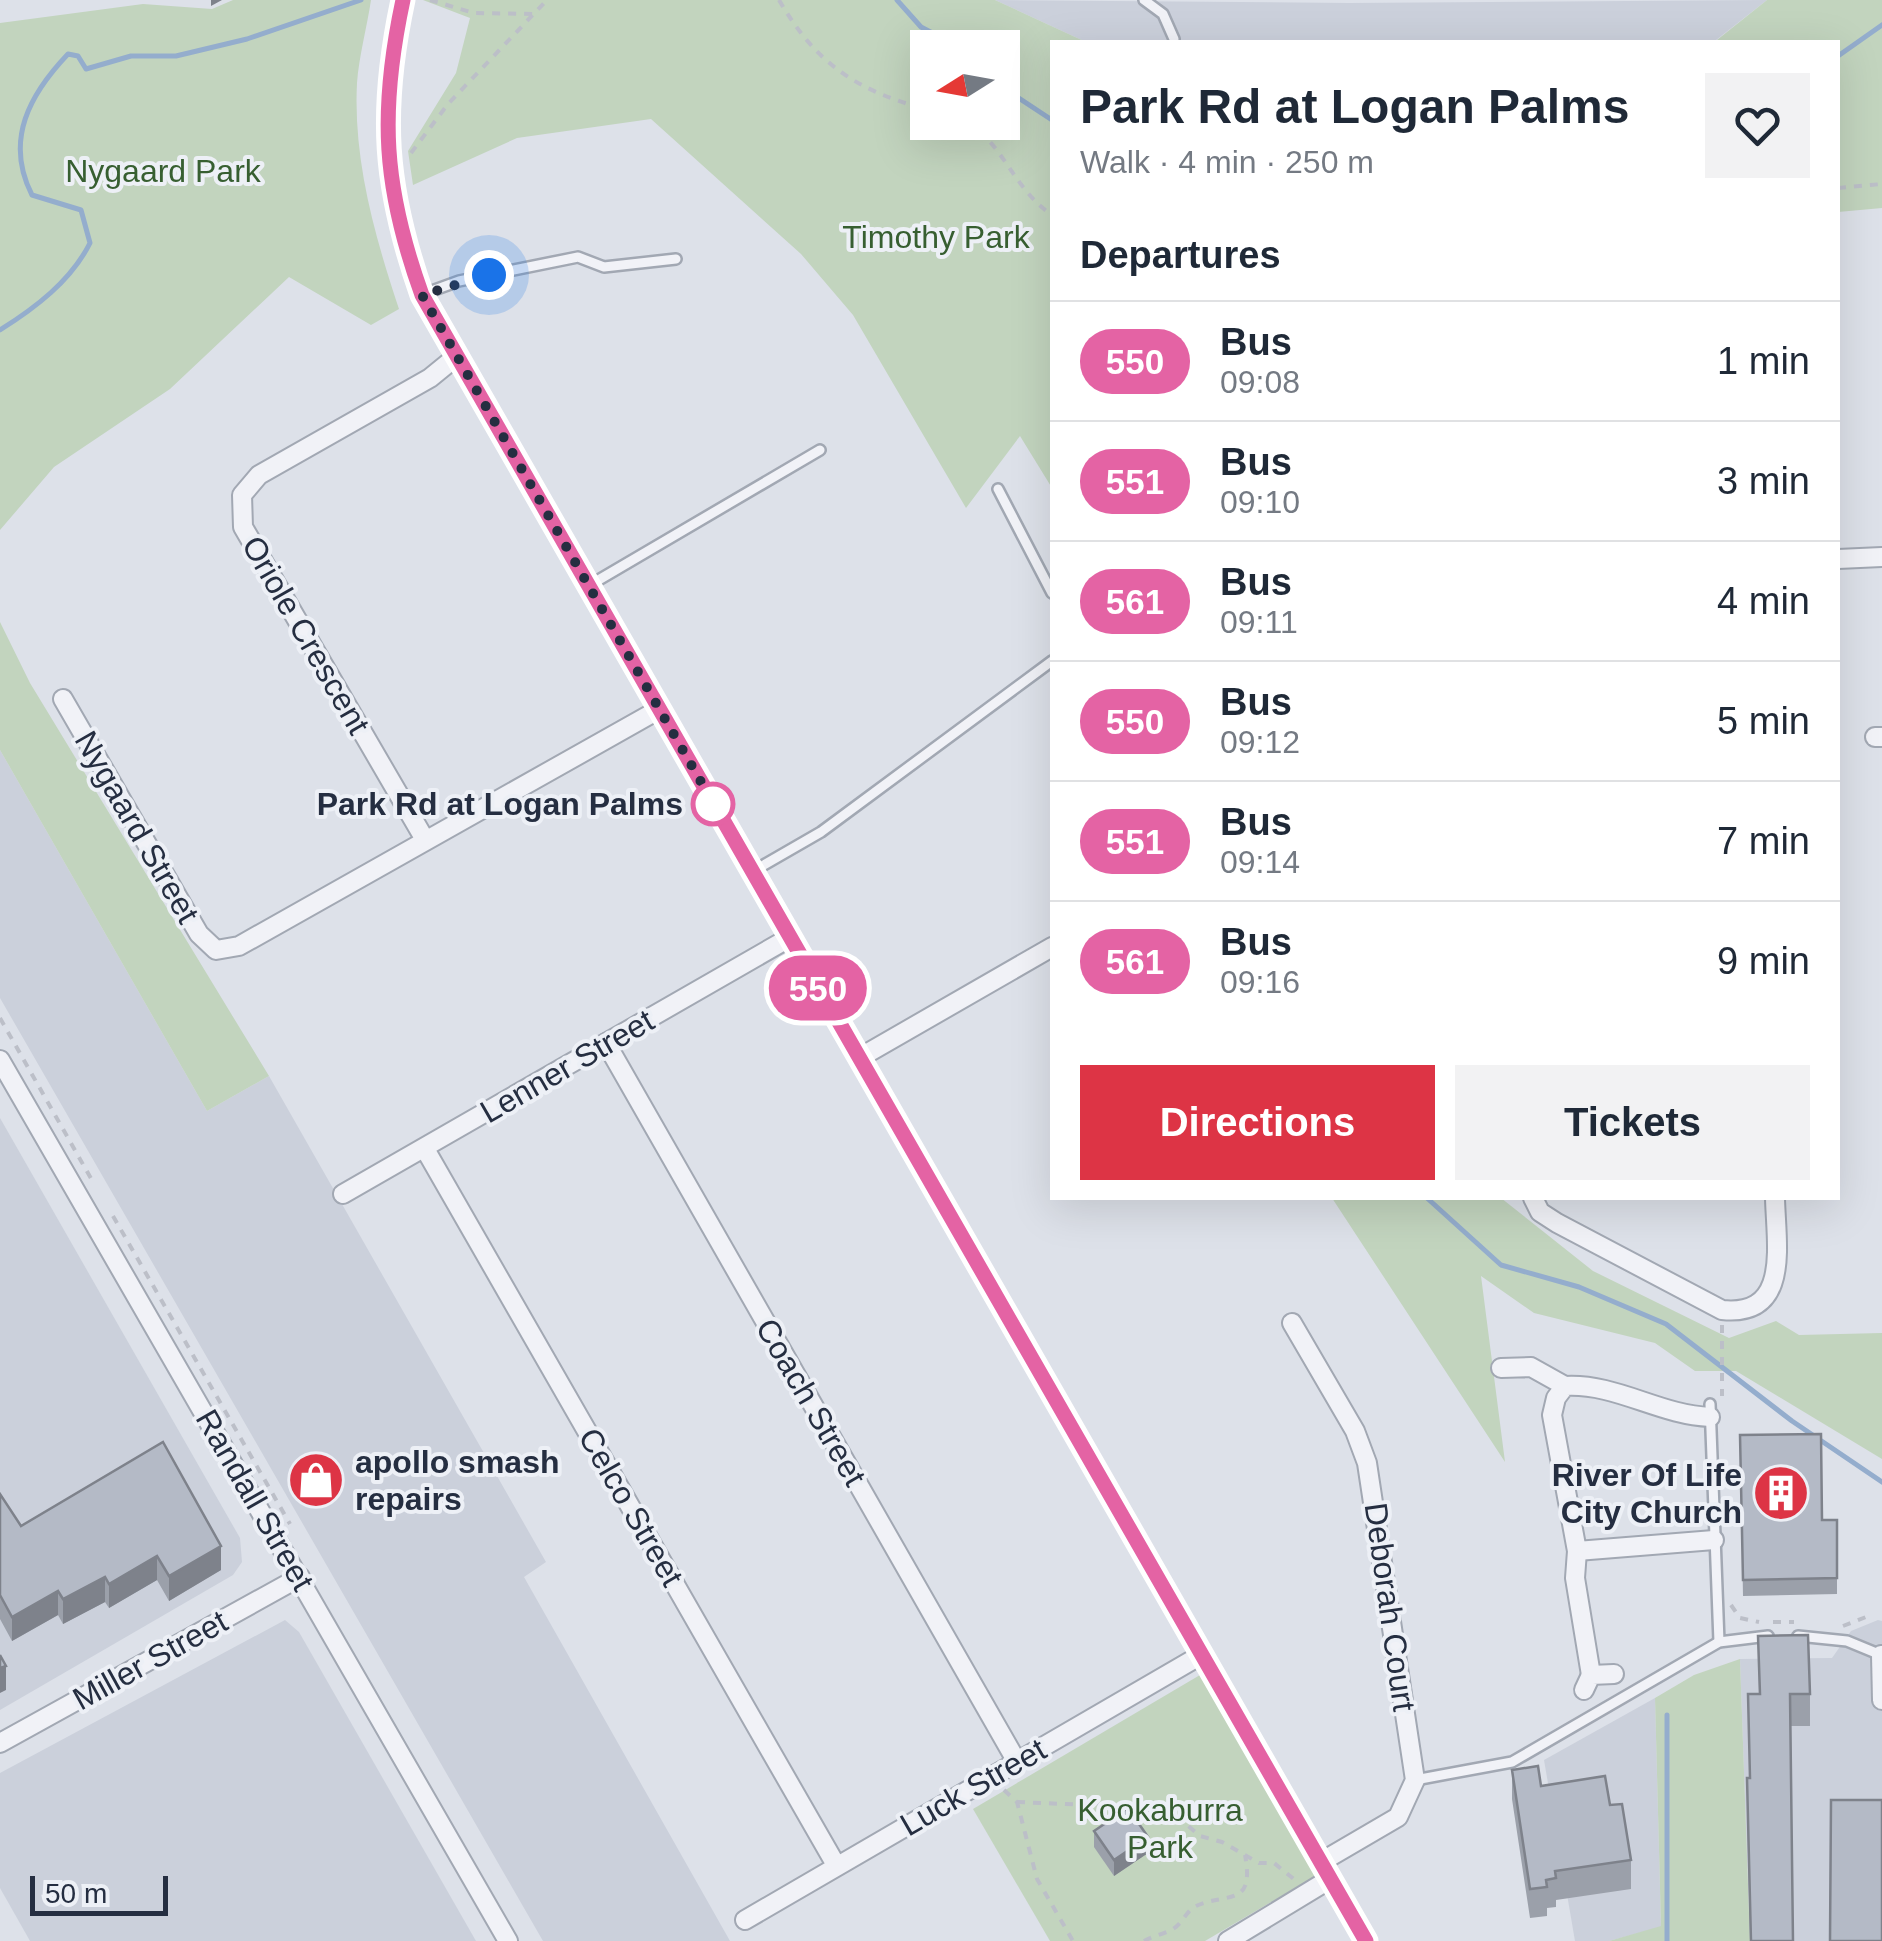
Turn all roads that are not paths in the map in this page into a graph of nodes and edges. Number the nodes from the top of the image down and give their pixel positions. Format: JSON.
{"nodes":[{"id":1,"x":1144,"y":0,"type":"edge"},
{"id":2,"x":403,"y":3,"type":"edge"},
{"id":3,"x":1174,"y":39,"type":"dead end"},
{"id":4,"x":676,"y":259,"type":"dead end"},
{"id":5,"x":422,"y":295,"type":"junction"},
{"id":6,"x":457,"y":356,"type":"junction"},
{"id":7,"x":820,"y":450,"type":"dead end"},
{"id":8,"x":998,"y":490,"type":"dead end"},
{"id":9,"x":1882,"y":557,"type":"edge"},
{"id":10,"x":1840,"y":559,"type":"edge"},
{"id":11,"x":587,"y":586,"type":"junction"},
{"id":12,"x":1050,"y":590,"type":"edge"},
{"id":13,"x":1050,"y":662,"type":"edge"},
{"id":14,"x":63,"y":699,"type":"dead end"},
{"id":15,"x":658,"y":710,"type":"junction"},
{"id":16,"x":424,"y":838,"type":"junction"},
{"id":17,"x":753,"y":872,"type":"junction"},
{"id":18,"x":789,"y":938,"type":"junction"},
{"id":19,"x":1050,"y":948,"type":"edge"},
{"id":20,"x":606,"y":1043,"type":"junction"},
{"id":21,"x":859,"y":1058,"type":"junction"},
{"id":22,"x":0,"y":1060,"type":"edge"},
{"id":23,"x":425,"y":1149,"type":"junction"},
{"id":24,"x":344,"y":1194,"type":"dead end"},
{"id":25,"x":1534,"y":1200,"type":"edge"},
{"id":26,"x":1774,"y":1200,"type":"edge"},
{"id":27,"x":1292,"y":1323,"type":"dead end"},
{"id":28,"x":1501,"y":1368,"type":"dead end"},
{"id":29,"x":1565,"y":1386,"type":"junction"},
{"id":30,"x":1710,"y":1410,"type":"joint"},
{"id":31,"x":1714,"y":1540,"type":"junction"},
{"id":32,"x":1577,"y":1552,"type":"junction"},
{"id":33,"x":300,"y":1577,"type":"junction"},
{"id":34,"x":1719,"y":1642,"type":"junction"},
{"id":35,"x":1202,"y":1655,"type":"junction"},
{"id":36,"x":1880,"y":1655,"type":"edge"},
{"id":37,"x":1614,"y":1674,"type":"dead end"},
{"id":38,"x":1882,"y":1700,"type":"edge"},
{"id":39,"x":0,"y":1744,"type":"edge"},
{"id":40,"x":1016,"y":1762,"type":"junction"},
{"id":41,"x":1415,"y":1780,"type":"junction"},
{"id":42,"x":836,"y":1866,"type":"junction"},
{"id":43,"x":1326,"y":1871,"type":"junction"},
{"id":44,"x":745,"y":1920,"type":"dead end"},
{"id":45,"x":508,"y":1941,"type":"edge"},
{"id":46,"x":1228,"y":1941,"type":"edge"},
{"id":47,"x":1366,"y":1941,"type":"edge"}],
"edges":[{"from":1,"to":3,"type":"lane"},
{"from":2,"to":5,"type":"street"},
{"from":4,"to":5,"type":"lane"},
{"from":5,"to":6,"type":"street"},
{"from":6,"to":11,"type":"street"},
{"from":6,"to":16,"type":"street","name":"Oriole Crescent"},
{"from":7,"to":11,"type":"lane"},
{"from":8,"to":12,"type":"lane"},
{"from":9,"to":10,"type":"street"},
{"from":11,"to":15,"type":"street"},
{"from":13,"to":17,"type":"lane"},
{"from":14,"to":16,"type":"street","name":"Nygaard Street"},
{"from":15,"to":16,"type":"street"},
{"from":15,"to":17,"type":"street"},
{"from":17,"to":18,"type":"street"},
{"from":18,"to":20,"type":"street","name":"Lenner Street"},
{"from":18,"to":21,"type":"street"},
{"from":19,"to":21,"type":"street"},
{"from":20,"to":23,"type":"street","name":"Lenner Street"},
{"from":20,"to":40,"type":"street","name":"Coach Street"},
{"from":21,"to":35,"type":"street"},
{"from":22,"to":33,"type":"street","name":"Randall Street"},
{"from":23,"to":24,"type":"street","name":"Lenner Street"},
{"from":23,"to":42,"type":"street","name":"Celco Street"},
{"from":25,"to":26,"type":"street"},
{"from":27,"to":41,"type":"street","name":"Deborah Court"},
{"from":28,"to":29,"type":"street"},
{"from":29,"to":30,"type":"street"},
{"from":29,"to":32,"type":"street"},
{"from":30,"to":31,"type":"lane"},
{"from":31,"to":32,"type":"street"},
{"from":31,"to":34,"type":"lane"},
{"from":32,"to":37,"type":"street"},
{"from":33,"to":39,"type":"street","name":"Miller Street"},
{"from":33,"to":45,"type":"street","name":"Randall Street"},
{"from":34,"to":36,"type":"lane"},
{"from":34,"to":41,"type":"lane"},
{"from":35,"to":40,"type":"street","name":"Luck Street"},
{"from":35,"to":43,"type":"street"},
{"from":36,"to":38,"type":"street"},
{"from":40,"to":42,"type":"street","name":"Luck Street"},
{"from":41,"to":43,"type":"street"},
{"from":42,"to":44,"type":"street","name":"Luck Street"},
{"from":43,"to":46,"type":"street"},
{"from":43,"to":47,"type":"street"}]}
